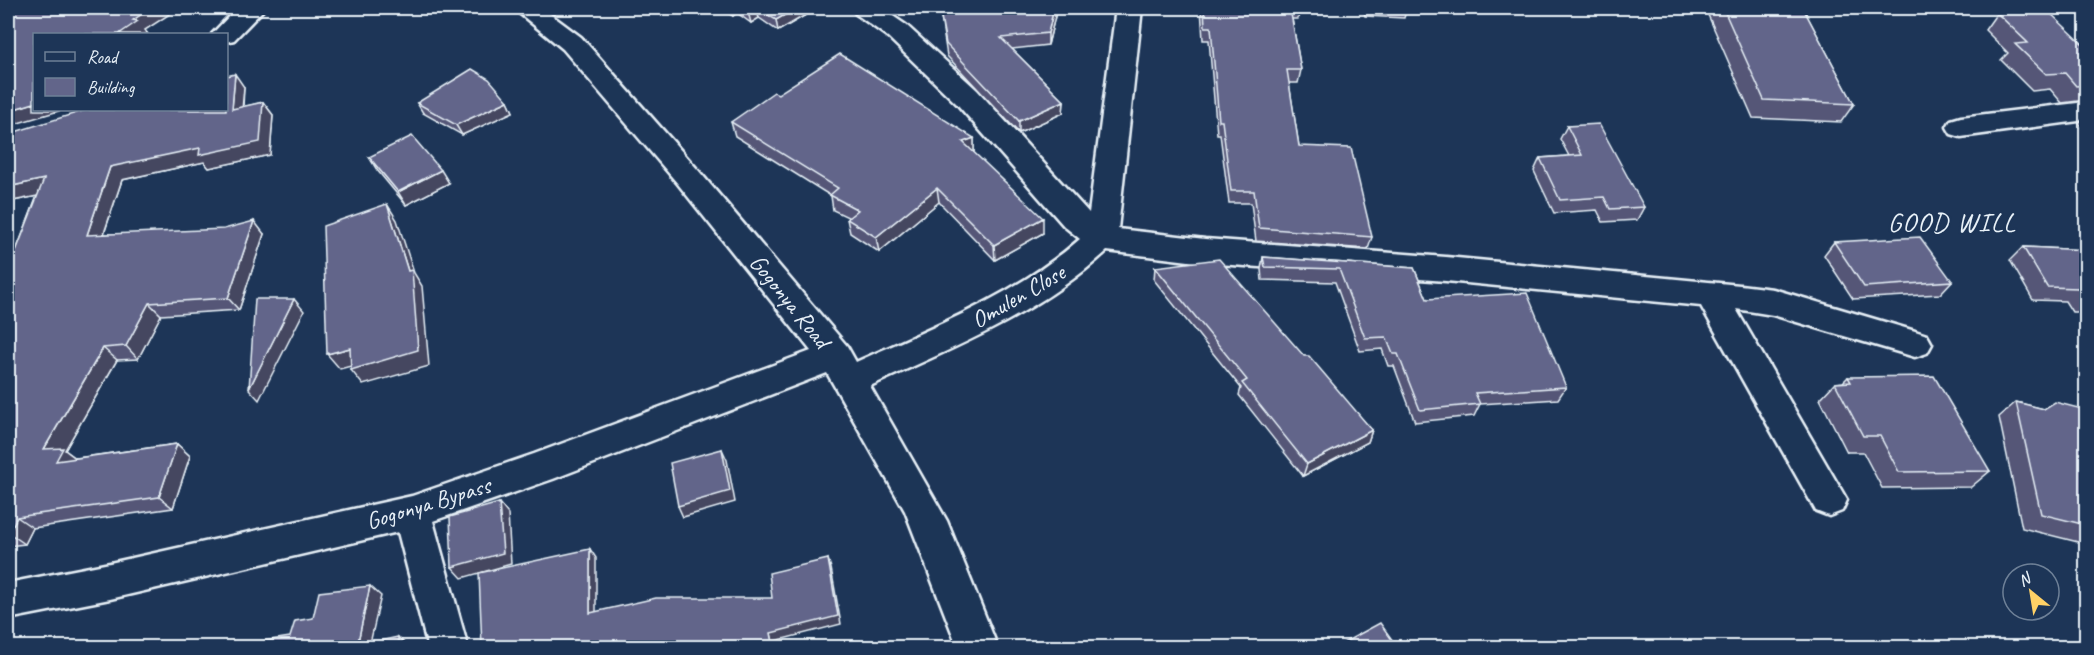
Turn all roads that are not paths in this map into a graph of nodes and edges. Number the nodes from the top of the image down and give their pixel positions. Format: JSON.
{"nodes":[{"id":1,"x":252,"y":8,"type":"edge"},
{"id":2,"x":526,"y":8,"type":"edge"},
{"id":3,"x":865,"y":8,"type":"edge"},
{"id":4,"x":1129,"y":8,"type":"edge"},
{"id":5,"x":226,"y":33,"type":"edge"},
{"id":6,"x":2086,"y":111,"type":"edge"},
{"id":7,"x":1961,"y":127,"type":"dead end"},
{"id":8,"x":1101,"y":238,"type":"junction"},
{"id":9,"x":1711,"y":294,"type":"junction"},
{"id":10,"x":1916,"y":344,"type":"dead end"},
{"id":11,"x":842,"y":368,"type":"junction"},
{"id":12,"x":1829,"y":500,"type":"dead end"},
{"id":13,"x":412,"y":512,"type":"junction"},
{"id":14,"x":8,"y":601,"type":"edge"},
{"id":15,"x":448,"y":648,"type":"edge"},
{"id":16,"x":978,"y":648,"type":"edge"}],
"edges":[{"from":1,"to":5,"type":"street"},
{"from":2,"to":11,"type":"street","name":"Gogonya Road"},
{"from":3,"to":8,"type":"street"},
{"from":4,"to":8,"type":"street"},
{"from":6,"to":7,"type":"street"},
{"from":8,"to":9,"type":"street"},
{"from":8,"to":11,"type":"street","name":"Omulen Close"},
{"from":9,"to":10,"type":"street"},
{"from":9,"to":12,"type":"street"},
{"from":11,"to":13,"type":"street","name":"Gogonya Bypass"},
{"from":11,"to":16,"type":"street","name":"Gogonya Road"},
{"from":13,"to":14,"type":"street","name":"Gogonya Bypass"},
{"from":13,"to":15,"type":"street"}]}
